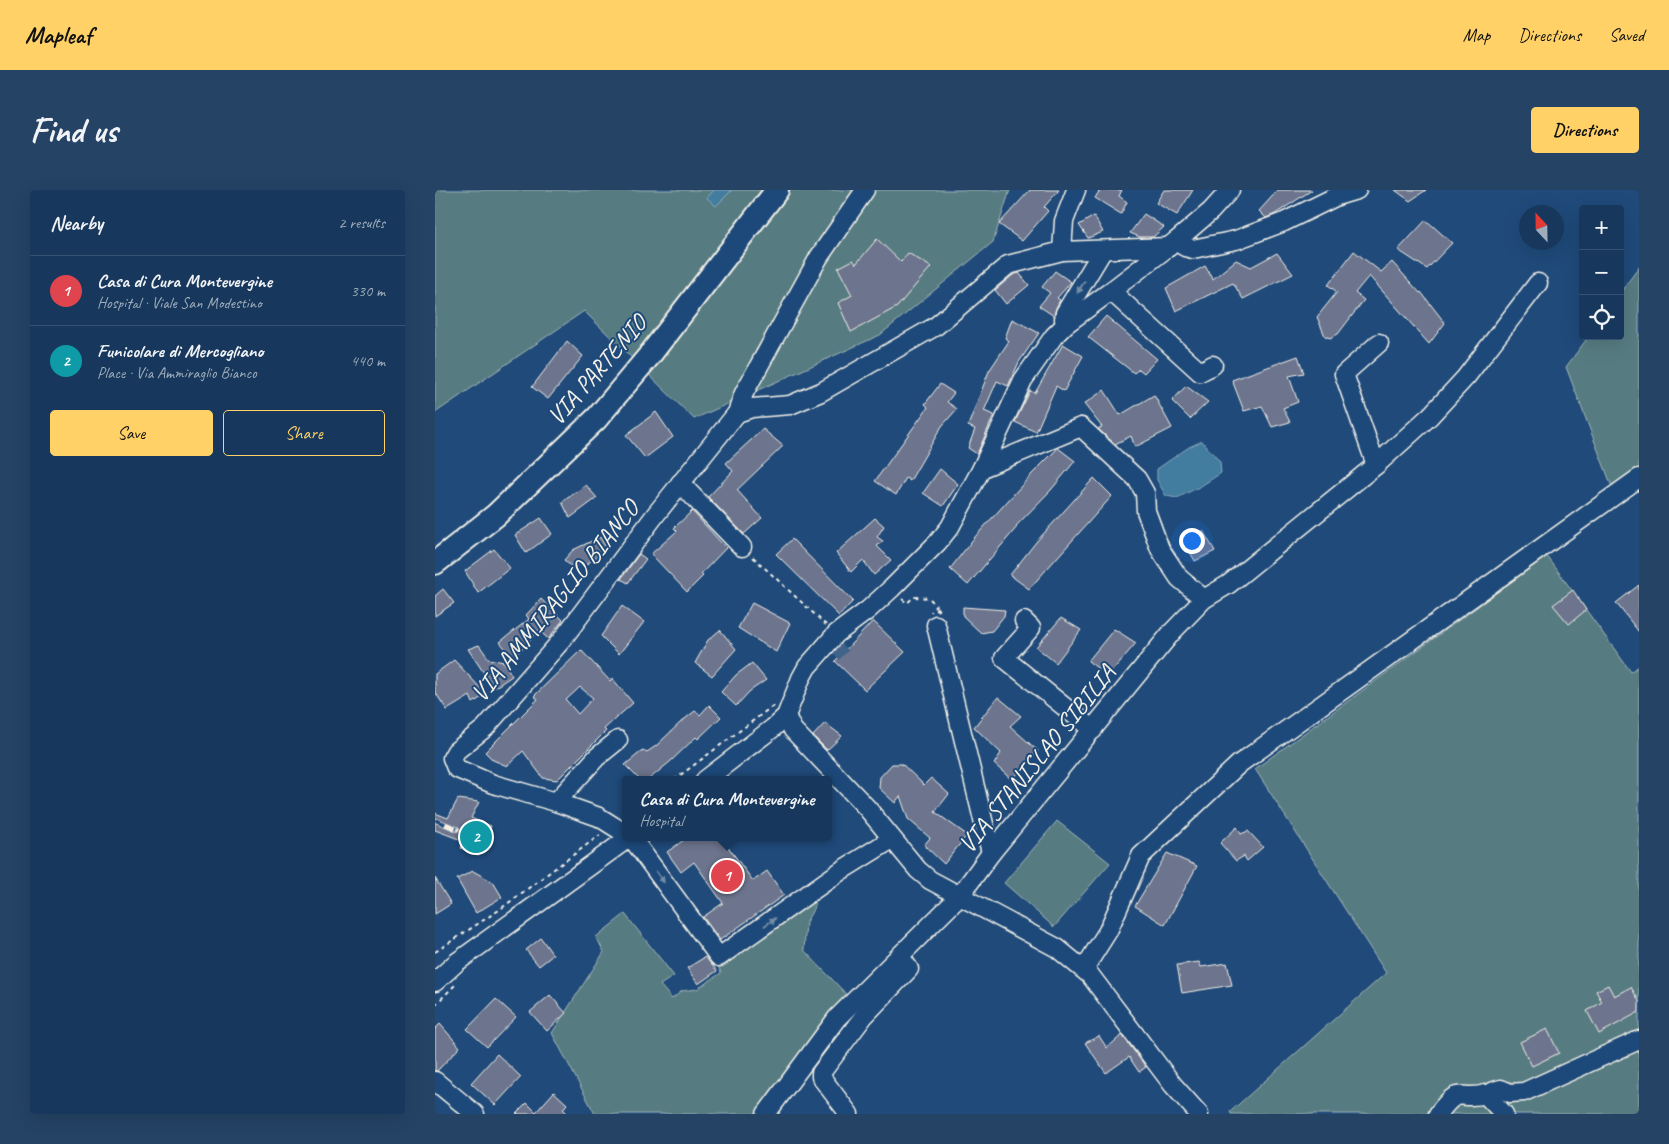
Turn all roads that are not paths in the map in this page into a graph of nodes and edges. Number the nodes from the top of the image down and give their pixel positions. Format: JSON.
{"nodes":[{"id":1,"x":777,"y":190,"type":"edge"},
{"id":2,"x":865,"y":190,"type":"edge"},
{"id":3,"x":1076,"y":190,"type":"edge"},
{"id":4,"x":1230,"y":190,"type":"edge"},
{"id":5,"x":1357,"y":190,"type":"edge"},
{"id":6,"x":1172,"y":244,"type":"junction"},
{"id":7,"x":1128,"y":249,"type":"junction"},
{"id":8,"x":1103,"y":250,"type":"junction"},
{"id":9,"x":1061,"y":251,"type":"junction"},
{"id":10,"x":1139,"y":270,"type":"junction"},
{"id":11,"x":1538,"y":283,"type":"dead end"},
{"id":12,"x":1111,"y":291,"type":"junction"},
{"id":13,"x":1066,"y":324,"type":"junction"},
{"id":14,"x":1379,"y":343,"type":"dead end"},
{"id":15,"x":1213,"y":365,"type":"dead end"},
{"id":16,"x":745,"y":404,"type":"junction"},
{"id":17,"x":1376,"y":465,"type":"junction"},
{"id":18,"x":982,"y":468,"type":"junction"},
{"id":19,"x":1639,"y":478,"type":"edge"},
{"id":20,"x":680,"y":483,"type":"junction"},
{"id":21,"x":742,"y":547,"type":"road end"},
{"id":22,"x":435,"y":563,"type":"edge"},
{"id":23,"x":1204,"y":599,"type":"junction"},
{"id":24,"x":934,"y":617,"type":"road end"},
{"id":25,"x":1024,"y":621,"type":"dead end"},
{"id":26,"x":786,"y":704,"type":"junction"},
{"id":27,"x":1093,"y":730,"type":"junction"},
{"id":28,"x":618,"y":740,"type":"dead end"},
{"id":29,"x":710,"y":776,"type":"edge"},
{"id":30,"x":556,"y":802,"type":"junction"},
{"id":31,"x":619,"y":830,"type":"edge"},
{"id":32,"x":892,"y":839,"type":"junction"},
{"id":33,"x":625,"y":841,"type":"edge"},
{"id":34,"x":634,"y":841,"type":"edge"},
{"id":35,"x":991,"y":853,"type":"junction"},
{"id":36,"x":959,"y":897,"type":"junction"},
{"id":37,"x":900,"y":956,"type":"junction"},
{"id":38,"x":1083,"y":969,"type":"junction"},
{"id":39,"x":435,"y":982,"type":"edge"},
{"id":40,"x":1639,"y":1040,"type":"edge"},
{"id":41,"x":437,"y":1087,"type":"edge"},
{"id":42,"x":1485,"y":1094,"type":"junction"},
{"id":43,"x":475,"y":1114,"type":"edge"},
{"id":44,"x":765,"y":1114,"type":"edge"},
{"id":45,"x":849,"y":1114,"type":"edge"},
{"id":46,"x":1199,"y":1114,"type":"edge"},
{"id":47,"x":1438,"y":1114,"type":"edge"},
{"id":48,"x":1504,"y":1114,"type":"edge"}],
"edges":[{"from":1,"to":22,"type":"main road","name":"VIA PARTENIO"},
{"from":2,"to":16,"type":"street","name":"VIA AMMIRAGLIO BIANCO"},
{"from":3,"to":9,"type":"street"},
{"from":4,"to":6,"type":"street"},
{"from":5,"to":6,"type":"street"},
{"from":6,"to":7,"type":"street"},
{"from":6,"to":10,"type":"street"},
{"from":7,"to":8,"type":"street"},
{"from":7,"to":10,"type":"street"},
{"from":8,"to":9,"type":"street"},
{"from":8,"to":13,"type":"street","one_way":true},
{"from":9,"to":16,"type":"street"},
{"from":10,"to":12,"type":"street"},
{"from":11,"to":17,"type":"street","name":"VIA STANISLAO SIBILIA"},
{"from":12,"to":13,"type":"street"},
{"from":12,"to":15,"type":"street"},
{"from":13,"to":18,"type":"street"},
{"from":14,"to":17,"type":"street"},
{"from":16,"to":20,"type":"street","name":"VIA AMMIRAGLIO BIANCO"},
{"from":17,"to":23,"type":"street","name":"VIA STANISLAO SIBILIA"},
{"from":18,"to":23,"type":"street"},
{"from":18,"to":26,"type":"street"},
{"from":19,"to":38,"type":"street"},
{"from":20,"to":21,"type":"street"},
{"from":20,"to":30,"type":"street","name":"VIA AMMIRAGLIO BIANCO"},
{"from":23,"to":27,"type":"street","name":"VIA STANISLAO SIBILIA"},
{"from":24,"to":35,"type":"street"},
{"from":25,"to":27,"type":"street"},
{"from":26,"to":29,"type":"street"},
{"from":26,"to":32,"type":"street"},
{"from":27,"to":35,"type":"street","name":"VIA STANISLAO SIBILIA"},
{"from":28,"to":30,"type":"street"},
{"from":30,"to":31,"type":"street","name":"VIA AMMIRAGLIO BIANCO"},
{"from":34,"to":32,"type":"street","one_way":true},
{"from":32,"to":36,"type":"street"},
{"from":33,"to":39,"type":"street"},
{"from":35,"to":36,"type":"street","name":"VIA STANISLAO SIBILIA"},
{"from":36,"to":37,"type":"street","name":"VIA STANISLAO SIBILIA"},
{"from":36,"to":38,"type":"street"},
{"from":37,"to":44,"type":"street","name":"VIA STANISLAO SIBILIA"},
{"from":37,"to":45,"type":"street"},
{"from":38,"to":46,"type":"street"},
{"from":40,"to":42,"type":"street"},
{"from":41,"to":43,"type":"street"},
{"from":42,"to":47,"type":"street"},
{"from":42,"to":48,"type":"street"}]}
